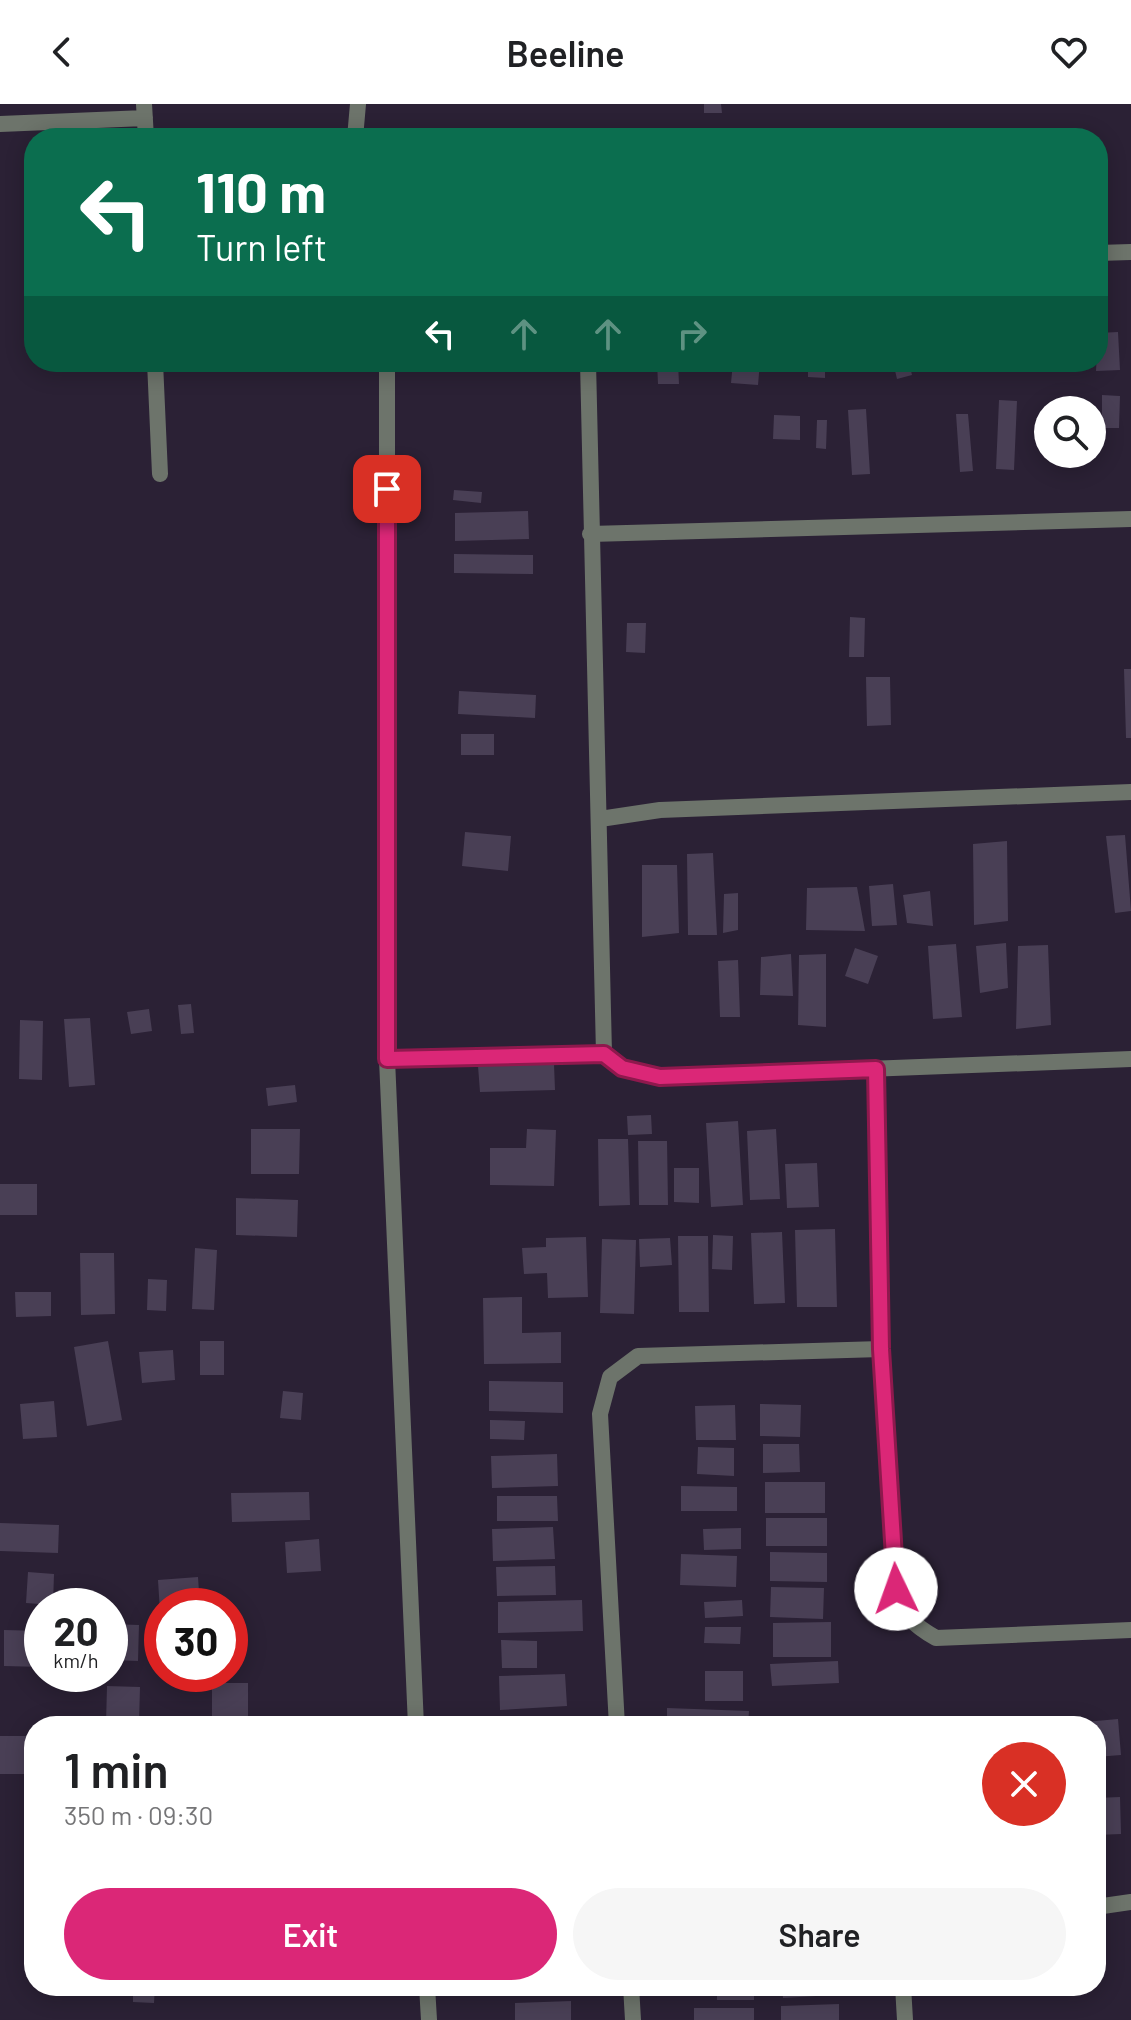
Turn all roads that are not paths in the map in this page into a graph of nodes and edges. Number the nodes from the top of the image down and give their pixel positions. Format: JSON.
{"nodes":[{"id":1,"x":358,"y":104,"type":"edge"},
{"id":2,"x":145,"y":111,"type":"edge"},
{"id":3,"x":0,"y":124,"type":"edge"},
{"id":4,"x":356,"y":128,"type":"edge"},
{"id":5,"x":1131,"y":252,"type":"edge"},
{"id":6,"x":1108,"y":253,"type":"edge"},
{"id":7,"x":155,"y":372,"type":"edge"},
{"id":8,"x":387,"y":372,"type":"edge"},
{"id":9,"x":588,"y":372,"type":"edge"},
{"id":10,"x":160,"y":474,"type":"dead end"},
{"id":11,"x":1131,"y":519,"type":"edge"},
{"id":12,"x":590,"y":534,"type":"junction"},
{"id":13,"x":1131,"y":792,"type":"edge"},
{"id":14,"x":600,"y":819,"type":"junction"},
{"id":15,"x":604,"y":1054,"type":"junction"},
{"id":16,"x":387,"y":1059,"type":"junction"},
{"id":17,"x":1131,"y":1059,"type":"edge"},
{"id":18,"x":876,"y":1069,"type":"junction"},
{"id":19,"x":881,"y":1349,"type":"junction"},
{"id":20,"x":1131,"y":1630,"type":"edge"},
{"id":21,"x":416,"y":1716,"type":"edge"},
{"id":22,"x":616,"y":1716,"type":"edge"},
{"id":23,"x":1131,"y":1902,"type":"edge"},
{"id":24,"x":1106,"y":1906,"type":"edge"},
{"id":25,"x":428,"y":1996,"type":"edge"},
{"id":26,"x":632,"y":1996,"type":"edge"},
{"id":27,"x":904,"y":1996,"type":"edge"},
{"id":28,"x":429,"y":2020,"type":"edge"},
{"id":29,"x":633,"y":2020,"type":"edge"},
{"id":30,"x":905,"y":2020,"type":"edge"}],
"edges":[{"from":1,"to":4,"type":"street"},
{"from":2,"to":3,"type":"street"},
{"from":5,"to":6,"type":"street"},
{"from":7,"to":10,"type":"street"},
{"from":8,"to":16,"type":"street"},
{"from":9,"to":12,"type":"street"},
{"from":11,"to":12,"type":"street"},
{"from":12,"to":14,"type":"street"},
{"from":13,"to":14,"type":"street"},
{"from":14,"to":15,"type":"street"},
{"from":15,"to":16,"type":"street"},
{"from":15,"to":18,"type":"street"},
{"from":16,"to":21,"type":"street"},
{"from":17,"to":18,"type":"street"},
{"from":18,"to":19,"type":"street"},
{"from":19,"to":20,"type":"street"},
{"from":19,"to":22,"type":"street"},
{"from":23,"to":24,"type":"street"},
{"from":25,"to":28,"type":"street"},
{"from":26,"to":29,"type":"street"},
{"from":27,"to":30,"type":"street"}]}
